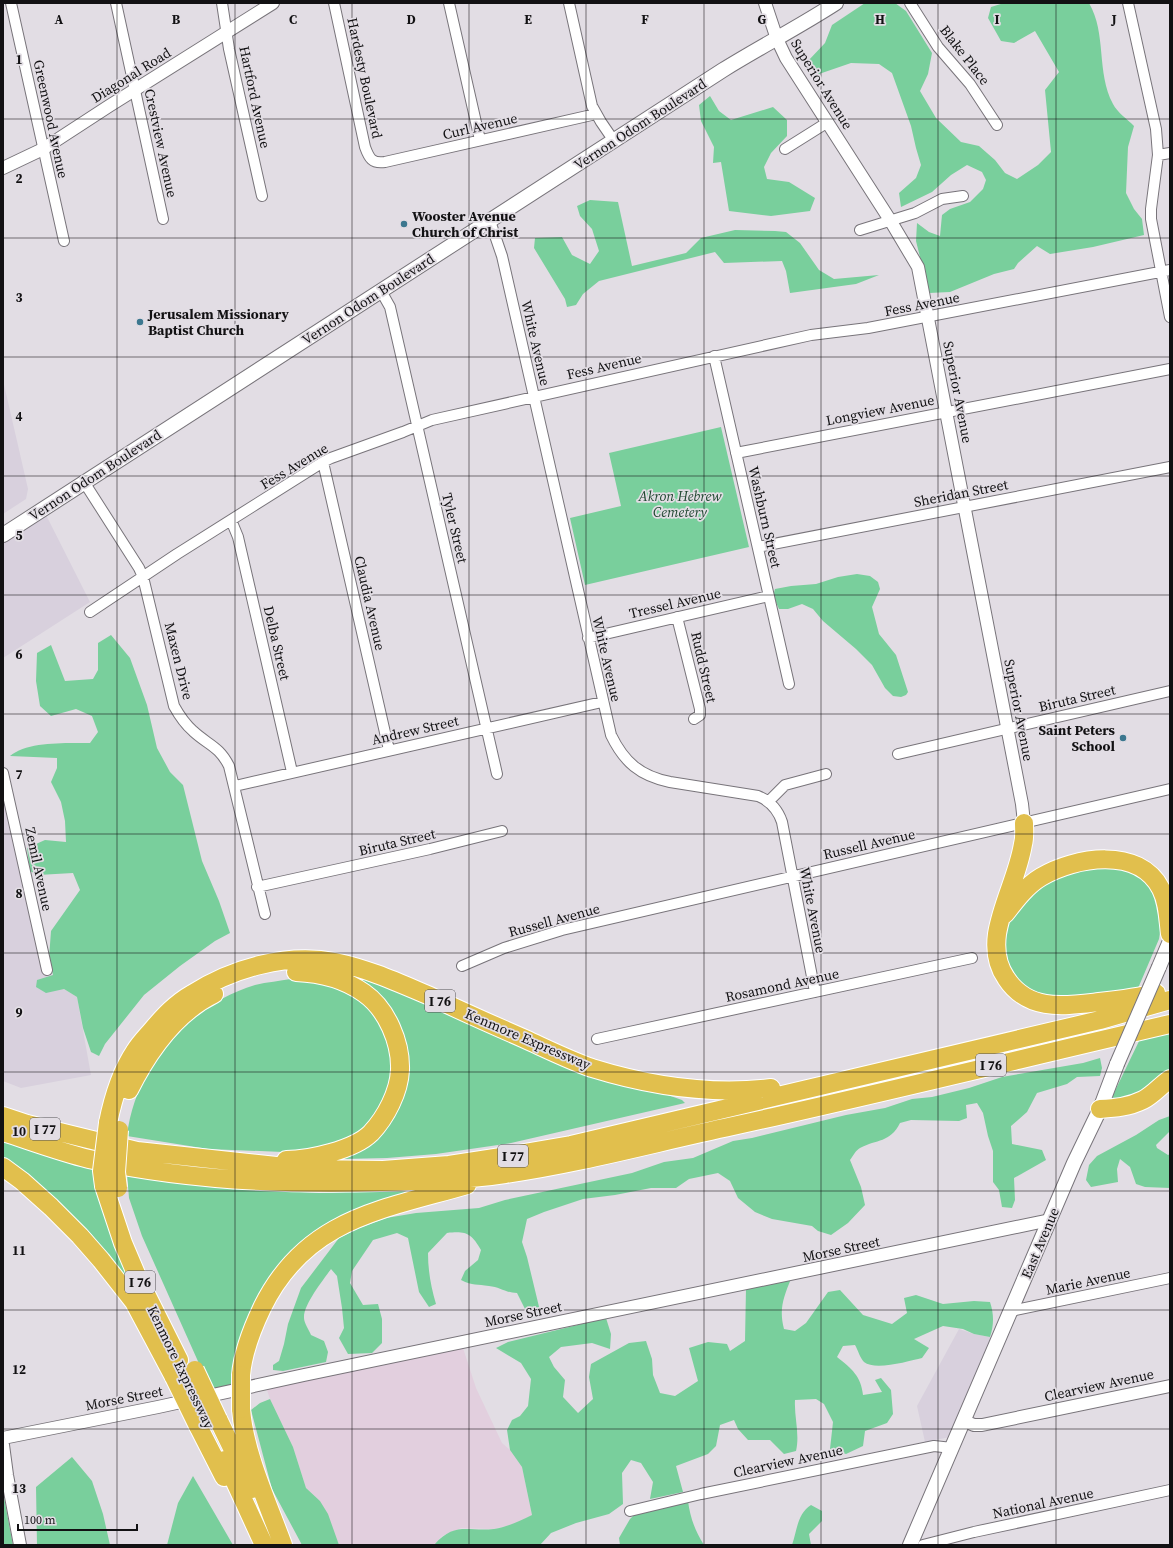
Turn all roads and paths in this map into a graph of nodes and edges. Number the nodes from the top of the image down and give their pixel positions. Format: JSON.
{"nodes":[{"id":1,"x":11,"y":3,"type":"edge"},
{"id":2,"x":116,"y":3,"type":"edge"},
{"id":3,"x":222,"y":3,"type":"edge"},
{"id":4,"x":274,"y":3,"type":"edge"},
{"id":5,"x":334,"y":3,"type":"edge"},
{"id":6,"x":449,"y":3,"type":"edge"},
{"id":7,"x":568,"y":3,"type":"edge"},
{"id":8,"x":766,"y":3,"type":"edge"},
{"id":9,"x":836,"y":3,"type":"edge"},
{"id":10,"x":910,"y":3,"type":"edge"},
{"id":11,"x":1128,"y":3,"type":"edge"},
{"id":12,"x":227,"y":32,"type":"junction"},
{"id":13,"x":777,"y":39,"type":"junction"},
{"id":14,"x":135,"y":91,"type":"junction"},
{"id":15,"x":596,"y":114,"type":"junction"},
{"id":16,"x":828,"y":122,"type":"junction"},
{"id":17,"x":997,"y":126,"type":"dead end"},
{"id":18,"x":480,"y":140,"type":"junction"},
{"id":19,"x":614,"y":141,"type":"junction"},
{"id":20,"x":43,"y":149,"type":"junction"},
{"id":21,"x":785,"y":149,"type":"dead end"},
{"id":22,"x":1170,"y":153,"type":"edge"},
{"id":23,"x":1158,"y":155,"type":"junction"},
{"id":24,"x":370,"y":158,"type":"joint"},
{"id":25,"x":3,"y":168,"type":"edge"},
{"id":26,"x":262,"y":196,"type":"dead end"},
{"id":27,"x":963,"y":196,"type":"dead end"},
{"id":28,"x":163,"y":219,"type":"dead end"},
{"id":29,"x":890,"y":220,"type":"junction"},
{"id":30,"x":490,"y":221,"type":"junction"},
{"id":31,"x":860,"y":230,"type":"dead end"},
{"id":32,"x":64,"y":241,"type":"dead end"},
{"id":33,"x":1166,"y":271,"type":"edge"},
{"id":34,"x":381,"y":291,"type":"junction"},
{"id":35,"x":928,"y":317,"type":"junction"},
{"id":36,"x":1170,"y":317,"type":"edge"},
{"id":37,"x":714,"y":356,"type":"junction"},
{"id":38,"x":1170,"y":368,"type":"edge"},
{"id":39,"x":534,"y":397,"type":"junction"},
{"id":40,"x":946,"y":412,"type":"junction"},
{"id":41,"x":418,"y":426,"type":"junction"},
{"id":42,"x":736,"y":453,"type":"junction"},
{"id":43,"x":324,"y":462,"type":"junction"},
{"id":44,"x":1170,"y":467,"type":"edge"},
{"id":45,"x":84,"y":482,"type":"junction"},
{"id":46,"x":965,"y":507,"type":"junction"},
{"id":47,"x":232,"y":520,"type":"junction"},
{"id":48,"x":3,"y":535,"type":"edge"},
{"id":49,"x":758,"y":547,"type":"junction"},
{"id":50,"x":143,"y":576,"type":"junction"},
{"id":51,"x":769,"y":596,"type":"junction"},
{"id":52,"x":90,"y":612,"type":"dead end"},
{"id":53,"x":678,"y":617,"type":"junction"},
{"id":54,"x":588,"y":638,"type":"junction"},
{"id":55,"x":789,"y":684,"type":"dead end"},
{"id":56,"x":1170,"y":691,"type":"edge"},
{"id":57,"x":602,"y":702,"type":"junction"},
{"id":58,"x":694,"y":719,"type":"dead end"},
{"id":59,"x":486,"y":728,"type":"junction"},
{"id":60,"x":1007,"y":729,"type":"junction"},
{"id":61,"x":390,"y":750,"type":"junction"},
{"id":62,"x":898,"y":754,"type":"dead end"},
{"id":63,"x":292,"y":772,"type":"junction"},
{"id":64,"x":3,"y":773,"type":"edge"},
{"id":65,"x":497,"y":774,"type":"dead end"},
{"id":66,"x":826,"y":774,"type":"dead end"},
{"id":67,"x":235,"y":786,"type":"junction"},
{"id":68,"x":1170,"y":789,"type":"edge"},
{"id":69,"x":768,"y":802,"type":"junction"},
{"id":70,"x":1024,"y":823,"type":"junction"},
{"id":71,"x":502,"y":831,"type":"dead end"},
{"id":72,"x":793,"y":877,"type":"junction"},
{"id":73,"x":257,"y":887,"type":"junction"},
{"id":74,"x":265,"y":914,"type":"dead end"},
{"id":75,"x":1001,"y":920,"type":"junction"},
{"id":76,"x":1170,"y":934,"type":"edge"},
{"id":77,"x":1170,"y":941,"type":"edge"},
{"id":78,"x":972,"y":958,"type":"dead end"},
{"id":79,"x":462,"y":966,"type":"dead end"},
{"id":80,"x":47,"y":970,"type":"dead end"},
{"id":81,"x":1170,"y":989,"type":"edge"},
{"id":82,"x":815,"y":992,"type":"junction"},
{"id":83,"x":1170,"y":1000,"type":"edge"},
{"id":84,"x":1170,"y":1024,"type":"edge"},
{"id":85,"x":597,"y":1039,"type":"dead end"},
{"id":86,"x":1170,"y":1079,"type":"edge"},
{"id":87,"x":843,"y":1080,"type":"junction"},
{"id":88,"x":1100,"y":1109,"type":"junction"},
{"id":89,"x":3,"y":1116,"type":"edge"},
{"id":90,"x":114,"y":1126,"type":"junction"},
{"id":91,"x":3,"y":1132,"type":"edge"},
{"id":92,"x":175,"y":1155,"type":"junction"},
{"id":93,"x":3,"y":1167,"type":"edge"},
{"id":94,"x":504,"y":1174,"type":"junction"},
{"id":95,"x":1050,"y":1220,"type":"junction"},
{"id":96,"x":1170,"y":1278,"type":"edge"},
{"id":97,"x":1011,"y":1311,"type":"junction"},
{"id":98,"x":185,"y":1373,"type":"junction"},
{"id":99,"x":1170,"y":1386,"type":"edge"},
{"id":100,"x":964,"y":1420,"type":"junction"},
{"id":101,"x":208,"y":1423,"type":"junction"},
{"id":102,"x":3,"y":1438,"type":"edge"},
{"id":103,"x":3,"y":1445,"type":"edge"},
{"id":104,"x":952,"y":1448,"type":"junction"},
{"id":105,"x":1170,"y":1490,"type":"edge"},
{"id":106,"x":630,"y":1511,"type":"dead end"},
{"id":107,"x":20,"y":1545,"type":"edge"},
{"id":108,"x":258,"y":1545,"type":"edge"},
{"id":109,"x":264,"y":1545,"type":"edge"},
{"id":110,"x":282,"y":1545,"type":"edge"},
{"id":111,"x":910,"y":1545,"type":"edge"},
{"id":112,"x":923,"y":1545,"type":"edge"}],
"edges":[{"from":1,"to":20,"type":"street","name":"Greenwood Avenue"},
{"from":2,"to":14,"type":"street","name":"Crestview Avenue"},
{"from":3,"to":12,"type":"street","name":"Hartford Avenue"},
{"from":4,"to":12,"type":"street","name":"Diagonal Road"},
{"from":5,"to":24,"type":"street","name":"Hardesty Boulevard"},
{"from":6,"to":18,"type":"street"},
{"from":7,"to":15,"type":"street"},
{"from":8,"to":13,"type":"street","name":"Superior Avenue"},
{"from":9,"to":13,"type":"main road","name":"Vernon Odom Boulevard"},
{"from":10,"to":17,"type":"street","name":"Blake Place"},
{"from":11,"to":23,"type":"street"},
{"from":12,"to":14,"type":"street","name":"Diagonal Road"},
{"from":12,"to":26,"type":"street","name":"Hartford Avenue"},
{"from":13,"to":16,"type":"street","name":"Superior Avenue"},
{"from":13,"to":19,"type":"main road","name":"Vernon Odom Boulevard"},
{"from":14,"to":20,"type":"street","name":"Diagonal Road"},
{"from":14,"to":28,"type":"street","name":"Crestview Avenue"},
{"from":15,"to":18,"type":"street","name":"Curl Avenue"},
{"from":15,"to":19,"type":"street"},
{"from":16,"to":21,"type":"street"},
{"from":16,"to":29,"type":"street","name":"Superior Avenue"},
{"from":18,"to":24,"type":"street","name":"Curl Avenue"},
{"from":19,"to":30,"type":"main road","name":"Vernon Odom Boulevard"},
{"from":20,"to":25,"type":"street","name":"Diagonal Road"},
{"from":20,"to":32,"type":"street","name":"Greenwood Avenue"},
{"from":22,"to":23,"type":"street"},
{"from":23,"to":33,"type":"street"},
{"from":27,"to":29,"type":"street"},
{"from":29,"to":31,"type":"street"},
{"from":29,"to":35,"type":"street","name":"Superior Avenue"},
{"from":30,"to":34,"type":"main road","name":"Vernon Odom Boulevard"},
{"from":30,"to":39,"type":"street","name":"White Avenue"},
{"from":33,"to":35,"type":"street","name":"Fess Avenue"},
{"from":33,"to":36,"type":"street"},
{"from":34,"to":41,"type":"street","name":"Tyler Street"},
{"from":34,"to":45,"type":"main road","name":"Vernon Odom Boulevard"},
{"from":35,"to":37,"type":"street","name":"Fess Avenue"},
{"from":35,"to":40,"type":"street","name":"Superior Avenue"},
{"from":37,"to":39,"type":"street","name":"Fess Avenue"},
{"from":37,"to":42,"type":"street","name":"Washburn Street"},
{"from":38,"to":40,"type":"street","name":"Longview Avenue"},
{"from":39,"to":41,"type":"street","name":"Fess Avenue"},
{"from":39,"to":54,"type":"street","name":"White Avenue"},
{"from":40,"to":42,"type":"street","name":"Longview Avenue"},
{"from":40,"to":46,"type":"street","name":"Superior Avenue"},
{"from":41,"to":43,"type":"street","name":"Fess Avenue"},
{"from":41,"to":59,"type":"street","name":"Tyler Street"},
{"from":42,"to":49,"type":"street","name":"Washburn Street"},
{"from":43,"to":47,"type":"street","name":"Fess Avenue"},
{"from":43,"to":61,"type":"street","name":"Claudia Avenue"},
{"from":44,"to":46,"type":"street","name":"Sheridan Street"},
{"from":45,"to":48,"type":"main road","name":"Vernon Odom Boulevard"},
{"from":45,"to":50,"type":"street","name":"Maxen Drive"},
{"from":46,"to":49,"type":"street","name":"Sheridan Street"},
{"from":46,"to":60,"type":"street","name":"Superior Avenue"},
{"from":47,"to":50,"type":"street","name":"Fess Avenue"},
{"from":47,"to":63,"type":"street","name":"Delba Street"},
{"from":49,"to":51,"type":"street","name":"Washburn Street"},
{"from":50,"to":52,"type":"street","name":"Fess Avenue"},
{"from":50,"to":67,"type":"street","name":"Maxen Drive"},
{"from":51,"to":53,"type":"street","name":"Tressel Avenue"},
{"from":51,"to":55,"type":"street","name":"Washburn Street"},
{"from":53,"to":54,"type":"street","name":"Tressel Avenue"},
{"from":53,"to":58,"type":"street","name":"Rudd Street"},
{"from":54,"to":57,"type":"street","name":"White Avenue"},
{"from":56,"to":60,"type":"street","name":"Biruta Street"},
{"from":57,"to":59,"type":"street","name":"Andrew Street"},
{"from":57,"to":69,"type":"street","name":"White Avenue"},
{"from":59,"to":61,"type":"street","name":"Andrew Street"},
{"from":59,"to":65,"type":"street","name":"Tyler Street"},
{"from":60,"to":62,"type":"street","name":"Biruta Street"},
{"from":60,"to":70,"type":"street","name":"Superior Avenue"},
{"from":61,"to":63,"type":"street","name":"Andrew Street"},
{"from":63,"to":67,"type":"street","name":"Andrew Street"},
{"from":64,"to":80,"type":"street","name":"Zemil Avenue"},
{"from":66,"to":69,"type":"street"},
{"from":67,"to":73,"type":"street","name":"Maxen Drive"},
{"from":68,"to":70,"type":"street","name":"Russell Avenue"},
{"from":69,"to":72,"type":"street","name":"White Avenue"},
{"from":70,"to":72,"type":"street","name":"Russell Avenue"},
{"from":70,"to":75,"type":"highway"},
{"from":71,"to":73,"type":"street","name":"Biruta Street"},
{"from":72,"to":79,"type":"street","name":"Russell Avenue"},
{"from":72,"to":82,"type":"street","name":"White Avenue"},
{"from":73,"to":74,"type":"street","name":"Maxen Drive"},
{"from":75,"to":76,"type":"highway"},
{"from":75,"to":81,"type":"highway"},
{"from":77,"to":88,"type":"main road","name":"East Avenue","bridge":true},
{"from":78,"to":82,"type":"street","name":"Rosamond Avenue"},
{"from":82,"to":85,"type":"street","name":"Rosamond Avenue"},
{"from":83,"to":87,"type":"highway","number":"I 76"},
{"from":84,"to":94,"type":"highway","number":"I 76"},
{"from":86,"to":88,"type":"highway"},
{"from":87,"to":90,"type":"highway","name":"Kenmore Expressway","number":"I 76"},
{"from":87,"to":92,"type":"highway","number":"I 77"},
{"from":88,"to":95,"type":"main road","name":"East Avenue"},
{"from":89,"to":92,"type":"highway","number":"I 77"},
{"from":90,"to":92,"type":"highway"},
{"from":90,"to":98,"type":"highway","name":"Kenmore Expressway","number":"I 76","bridge":true},
{"from":91,"to":94,"type":"highway","number":"I 77"},
{"from":93,"to":98,"type":"highway"},
{"from":94,"to":110,"type":"highway","number":"I 76","bridge":true},
{"from":95,"to":97,"type":"main road","name":"East Avenue"},
{"from":95,"to":102,"type":"street","name":"Morse Street"},
{"from":96,"to":97,"type":"street","name":"Marie Avenue"},
{"from":97,"to":100,"type":"main road","name":"East Avenue"},
{"from":98,"to":101,"type":"highway","bridge":true},
{"from":99,"to":100,"type":"street","name":"Clearview Avenue"},
{"from":100,"to":104,"type":"main road","name":"East Avenue"},
{"from":101,"to":108,"type":"highway"},
{"from":101,"to":109,"type":"highway","name":"Kenmore Expressway"},
{"from":101,"to":110,"type":"highway"},
{"from":103,"to":107,"type":"street"},
{"from":104,"to":106,"type":"street","name":"Clearview Avenue"},
{"from":104,"to":111,"type":"main road","name":"East Avenue"},
{"from":105,"to":112,"type":"street","name":"National Avenue"}]}
